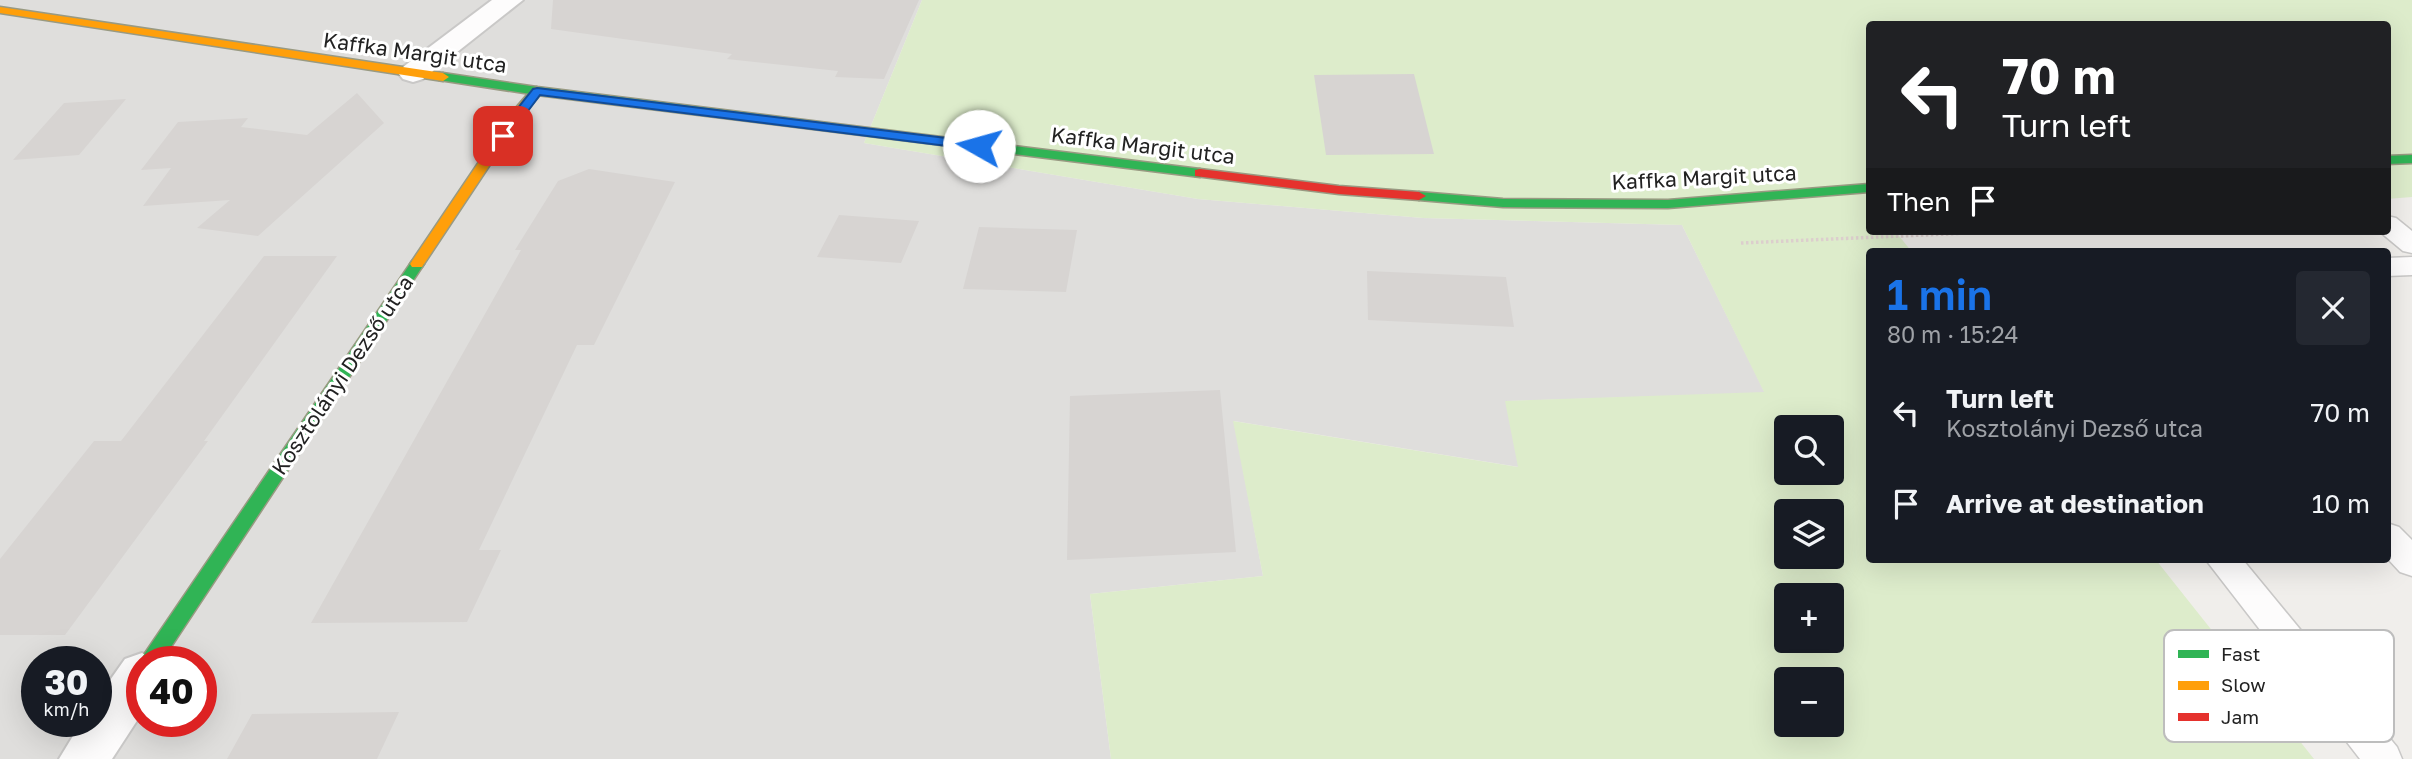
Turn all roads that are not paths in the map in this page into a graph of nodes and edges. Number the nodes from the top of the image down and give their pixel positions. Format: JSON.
{"nodes":[{"id":1,"x":509,"y":0,"type":"edge"},
{"id":2,"x":0,"y":10,"type":"edge"},
{"id":3,"x":413,"y":73,"type":"junction"},
{"id":4,"x":537,"y":91,"type":"junction"},
{"id":5,"x":2412,"y":159,"type":"edge"},
{"id":6,"x":2391,"y":160,"type":"edge"},
{"id":7,"x":1866,"y":188,"type":"edge"},
{"id":8,"x":2391,"y":228,"type":"edge"},
{"id":9,"x":2412,"y":246,"type":"edge"},
{"id":10,"x":2412,"y":266,"type":"edge"},
{"id":11,"x":2391,"y":267,"type":"edge"},
{"id":12,"x":2391,"y":540,"type":"edge"},
{"id":13,"x":2412,"y":562,"type":"edge"},
{"id":14,"x":2225,"y":563,"type":"edge"},
{"id":15,"x":2279,"y":630,"type":"edge"},
{"id":16,"x":161,"y":646,"type":"edge"},
{"id":17,"x":126,"y":697,"type":"edge"},
{"id":18,"x":2369,"y":742,"type":"edge"},
{"id":19,"x":84,"y":759,"type":"edge"},
{"id":20,"x":2383,"y":759,"type":"edge"}],
"edges":[{"from":1,"to":3,"type":"street"},
{"from":2,"to":3,"type":"street","name":"Kaffka Margit utca"},
{"from":3,"to":4,"type":"street","name":"Kaffka Margit utca"},
{"from":4,"to":7,"type":"street","name":"Kaffka Margit utca"},
{"from":4,"to":16,"type":"street","name":"Kosztolányi Dezső utca"},
{"from":5,"to":6,"type":"street"},
{"from":8,"to":9,"type":"lane"},
{"from":10,"to":11,"type":"lane"},
{"from":12,"to":13,"type":"lane"},
{"from":14,"to":15,"type":"lane"},
{"from":17,"to":19,"type":"street"},
{"from":18,"to":20,"type":"lane"}]}
